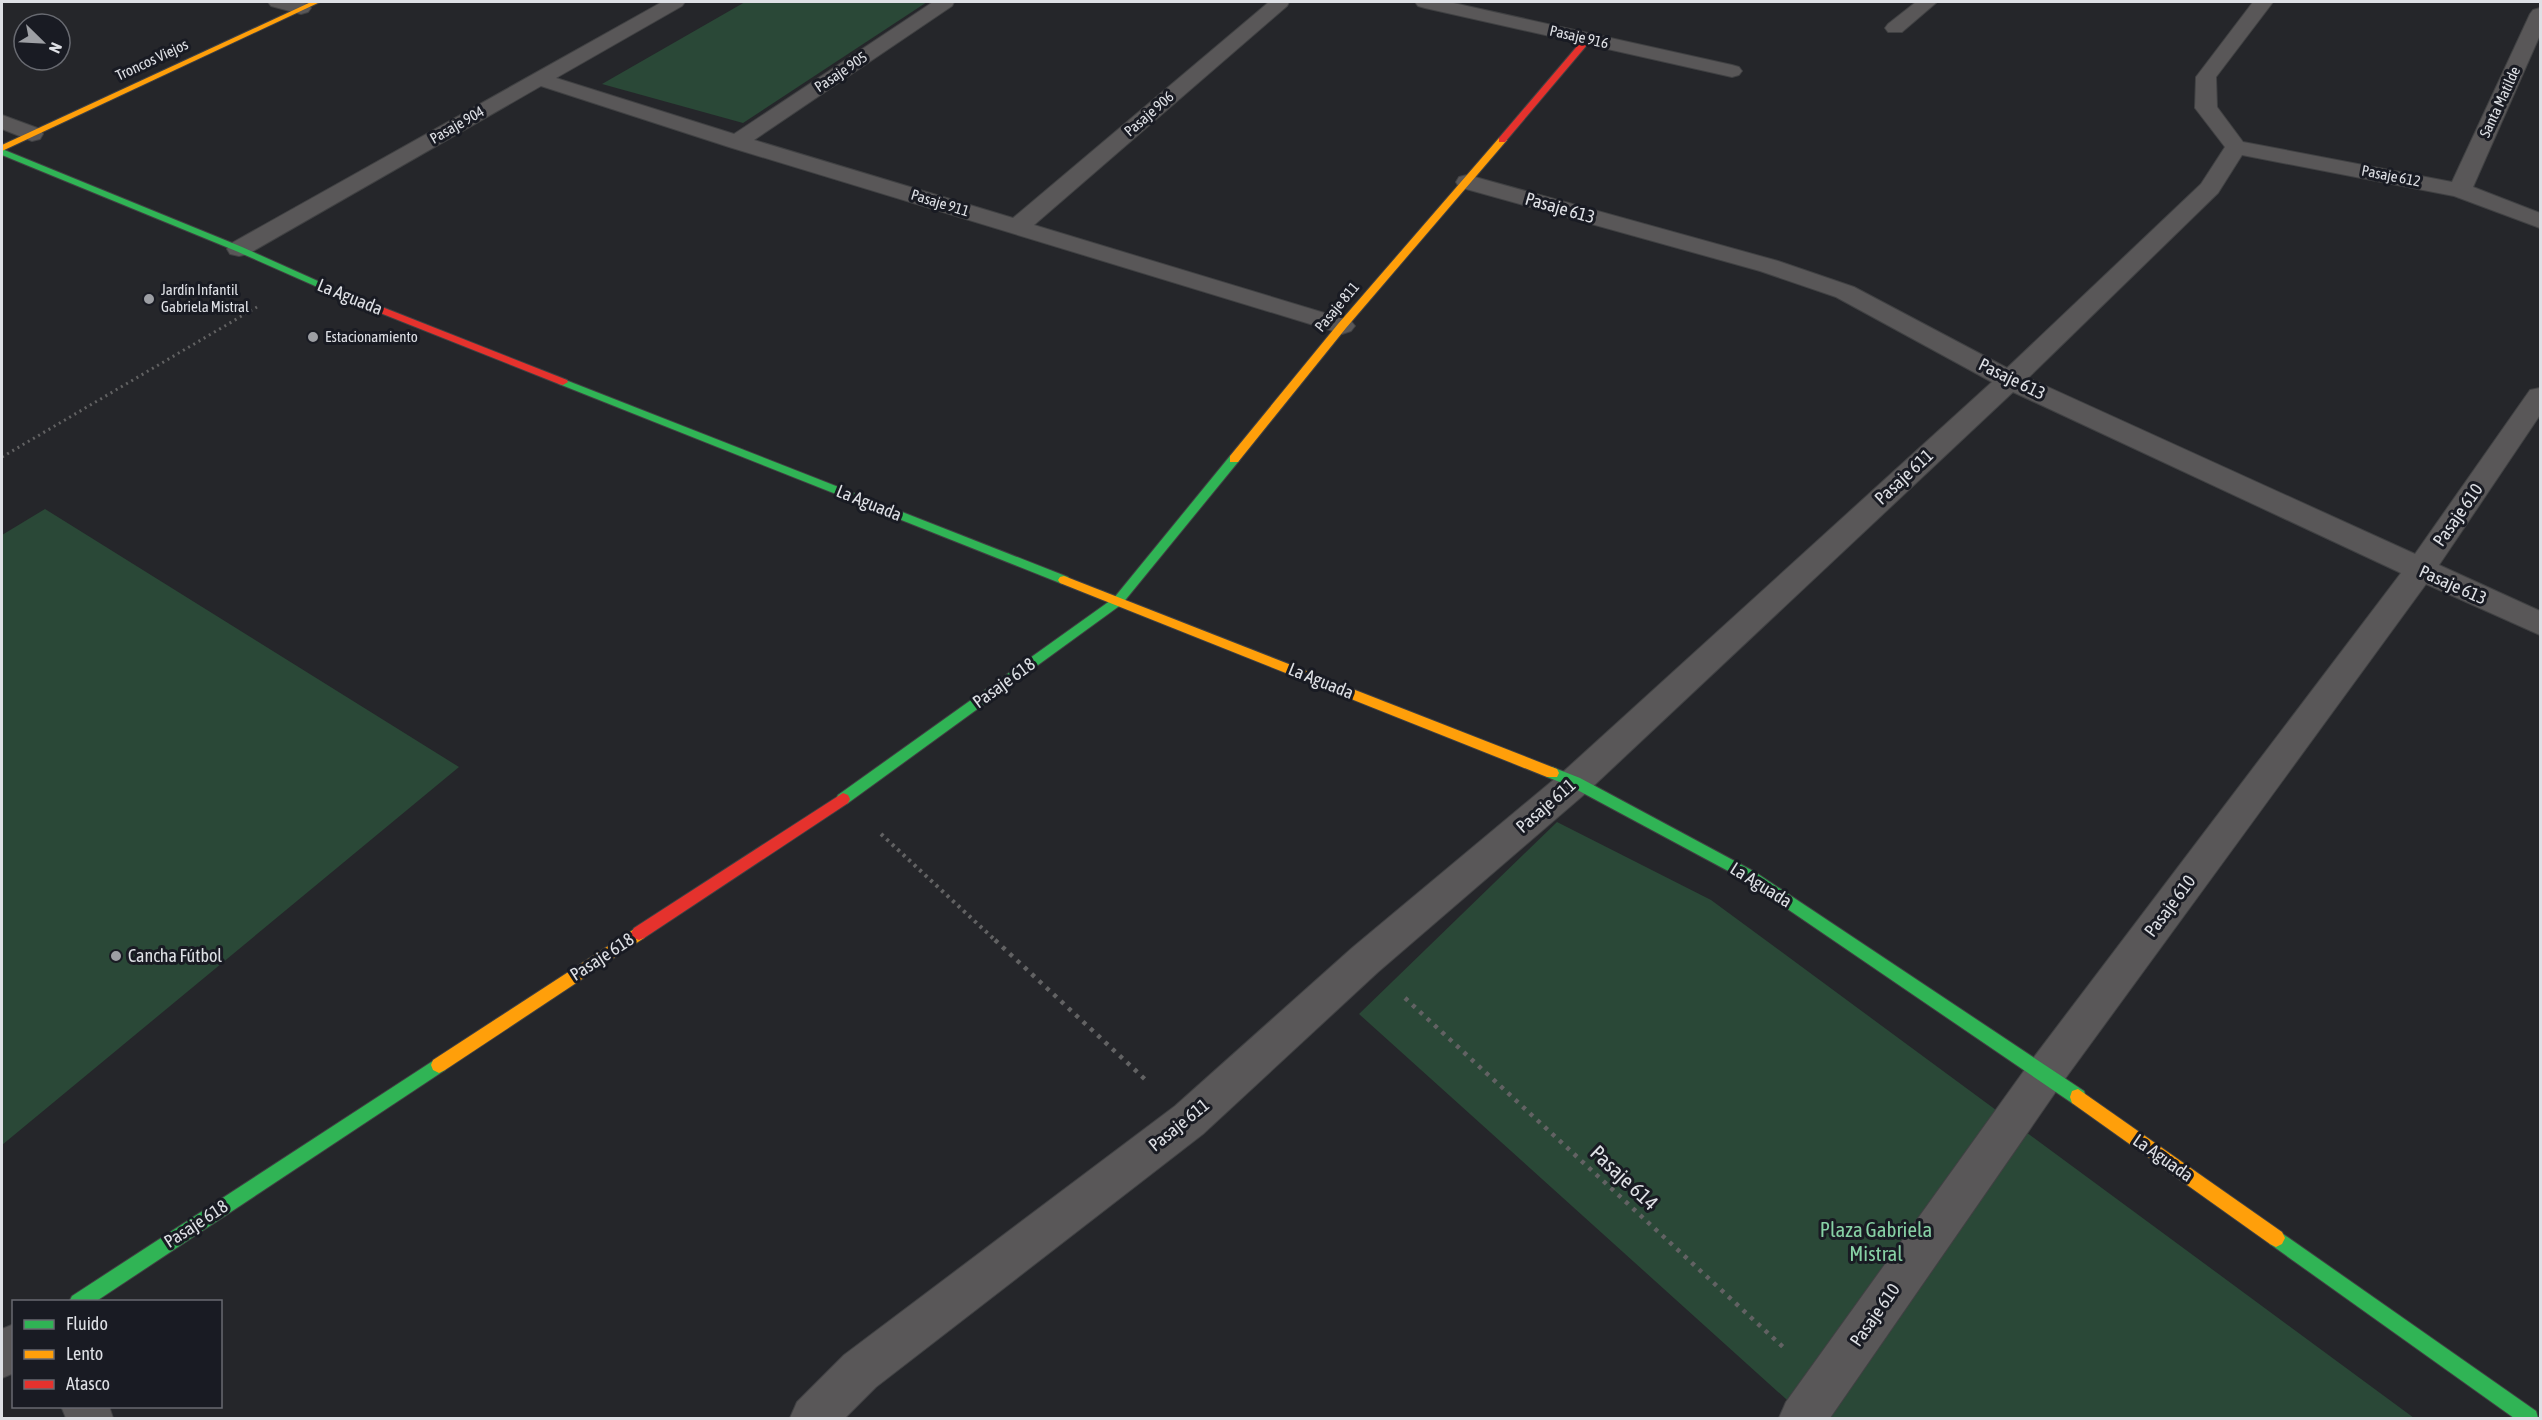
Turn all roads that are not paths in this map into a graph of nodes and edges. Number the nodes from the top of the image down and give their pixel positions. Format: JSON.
{"nodes":[{"id":1,"x":278,"y":2,"type":"edge"},
{"id":2,"x":675,"y":2,"type":"edge"},
{"id":3,"x":945,"y":2,"type":"edge"},
{"id":4,"x":1280,"y":2,"type":"edge"},
{"id":5,"x":1425,"y":2,"type":"edge"},
{"id":6,"x":1927,"y":2,"type":"edge"},
{"id":7,"x":2263,"y":2,"type":"edge"},
{"id":8,"x":309,"y":5,"type":"edge"},
{"id":9,"x":2541,"y":14,"type":"edge"},
{"id":10,"x":1895,"y":28,"type":"dead end"},
{"id":11,"x":1588,"y":39,"type":"junction"},
{"id":12,"x":1732,"y":71,"type":"dead end"},
{"id":13,"x":539,"y":79,"type":"junction"},
{"id":14,"x":2,"y":122,"type":"edge"},
{"id":15,"x":32,"y":134,"type":"junction"},
{"id":16,"x":737,"y":142,"type":"junction"},
{"id":17,"x":2236,"y":147,"type":"junction"},
{"id":18,"x":2,"y":148,"type":"edge"},
{"id":19,"x":2,"y":153,"type":"edge"},
{"id":20,"x":1467,"y":182,"type":"junction"},
{"id":21,"x":2460,"y":190,"type":"junction"},
{"id":22,"x":2541,"y":221,"type":"edge"},
{"id":23,"x":1018,"y":226,"type":"junction"},
{"id":24,"x":239,"y":249,"type":"junction"},
{"id":25,"x":1342,"y":326,"type":"junction"},
{"id":26,"x":2010,"y":380,"type":"junction"},
{"id":27,"x":2541,"y":396,"type":"edge"},
{"id":28,"x":2420,"y":570,"type":"junction"},
{"id":29,"x":1118,"y":601,"type":"junction"},
{"id":30,"x":2541,"y":624,"type":"edge"},
{"id":31,"x":1575,"y":782,"type":"junction"},
{"id":32,"x":2045,"y":1074,"type":"junction"},
{"id":33,"x":81,"y":1300,"type":"edge"},
{"id":34,"x":813,"y":1419,"type":"edge"},
{"id":35,"x":1802,"y":1419,"type":"edge"},
{"id":36,"x":2529,"y":1419,"type":"edge"}],
"edges":[{"from":1,"to":8,"type":"street"},
{"from":2,"to":13,"type":"street","name":"Pasaje 904"},
{"from":3,"to":16,"type":"street","name":"Pasaje 905"},
{"from":4,"to":23,"type":"street","name":"Pasaje 906"},
{"from":5,"to":11,"type":"street","name":"Pasaje 916"},
{"from":6,"to":10,"type":"street"},
{"from":7,"to":17,"type":"street"},
{"from":8,"to":15,"type":"street","name":"Troncos Viejos"},
{"from":9,"to":21,"type":"street","name":"Santa Matilde"},
{"from":11,"to":12,"type":"street","name":"Pasaje 916"},
{"from":11,"to":20,"type":"street","name":"Pasaje 811"},
{"from":13,"to":16,"type":"street","name":"Pasaje 911"},
{"from":13,"to":24,"type":"street","name":"Pasaje 904"},
{"from":14,"to":15,"type":"street"},
{"from":15,"to":18,"type":"street","name":"Troncos Viejos"},
{"from":16,"to":23,"type":"street","name":"Pasaje 911"},
{"from":17,"to":21,"type":"street","name":"Pasaje 612"},
{"from":17,"to":26,"type":"street","name":"Pasaje 611"},
{"from":19,"to":24,"type":"street","name":"La Aguada"},
{"from":20,"to":25,"type":"street","name":"Pasaje 811"},
{"from":20,"to":26,"type":"street","name":"Pasaje 613"},
{"from":21,"to":22,"type":"street","name":"Pasaje 612"},
{"from":23,"to":25,"type":"street","name":"Pasaje 911"},
{"from":24,"to":29,"type":"street","name":"La Aguada"},
{"from":25,"to":29,"type":"street","name":"Pasaje 811"},
{"from":26,"to":28,"type":"street","name":"Pasaje 613"},
{"from":26,"to":31,"type":"street","name":"Pasaje 611"},
{"from":27,"to":28,"type":"street","name":"Pasaje 610"},
{"from":28,"to":30,"type":"street","name":"Pasaje 613"},
{"from":28,"to":32,"type":"street","name":"Pasaje 610"},
{"from":29,"to":31,"type":"street","name":"La Aguada"},
{"from":29,"to":33,"type":"street","name":"Pasaje 618"},
{"from":31,"to":32,"type":"street","name":"La Aguada"},
{"from":31,"to":34,"type":"street","name":"Pasaje 611"},
{"from":32,"to":35,"type":"street","name":"Pasaje 610"},
{"from":32,"to":36,"type":"street","name":"La Aguada"}]}
